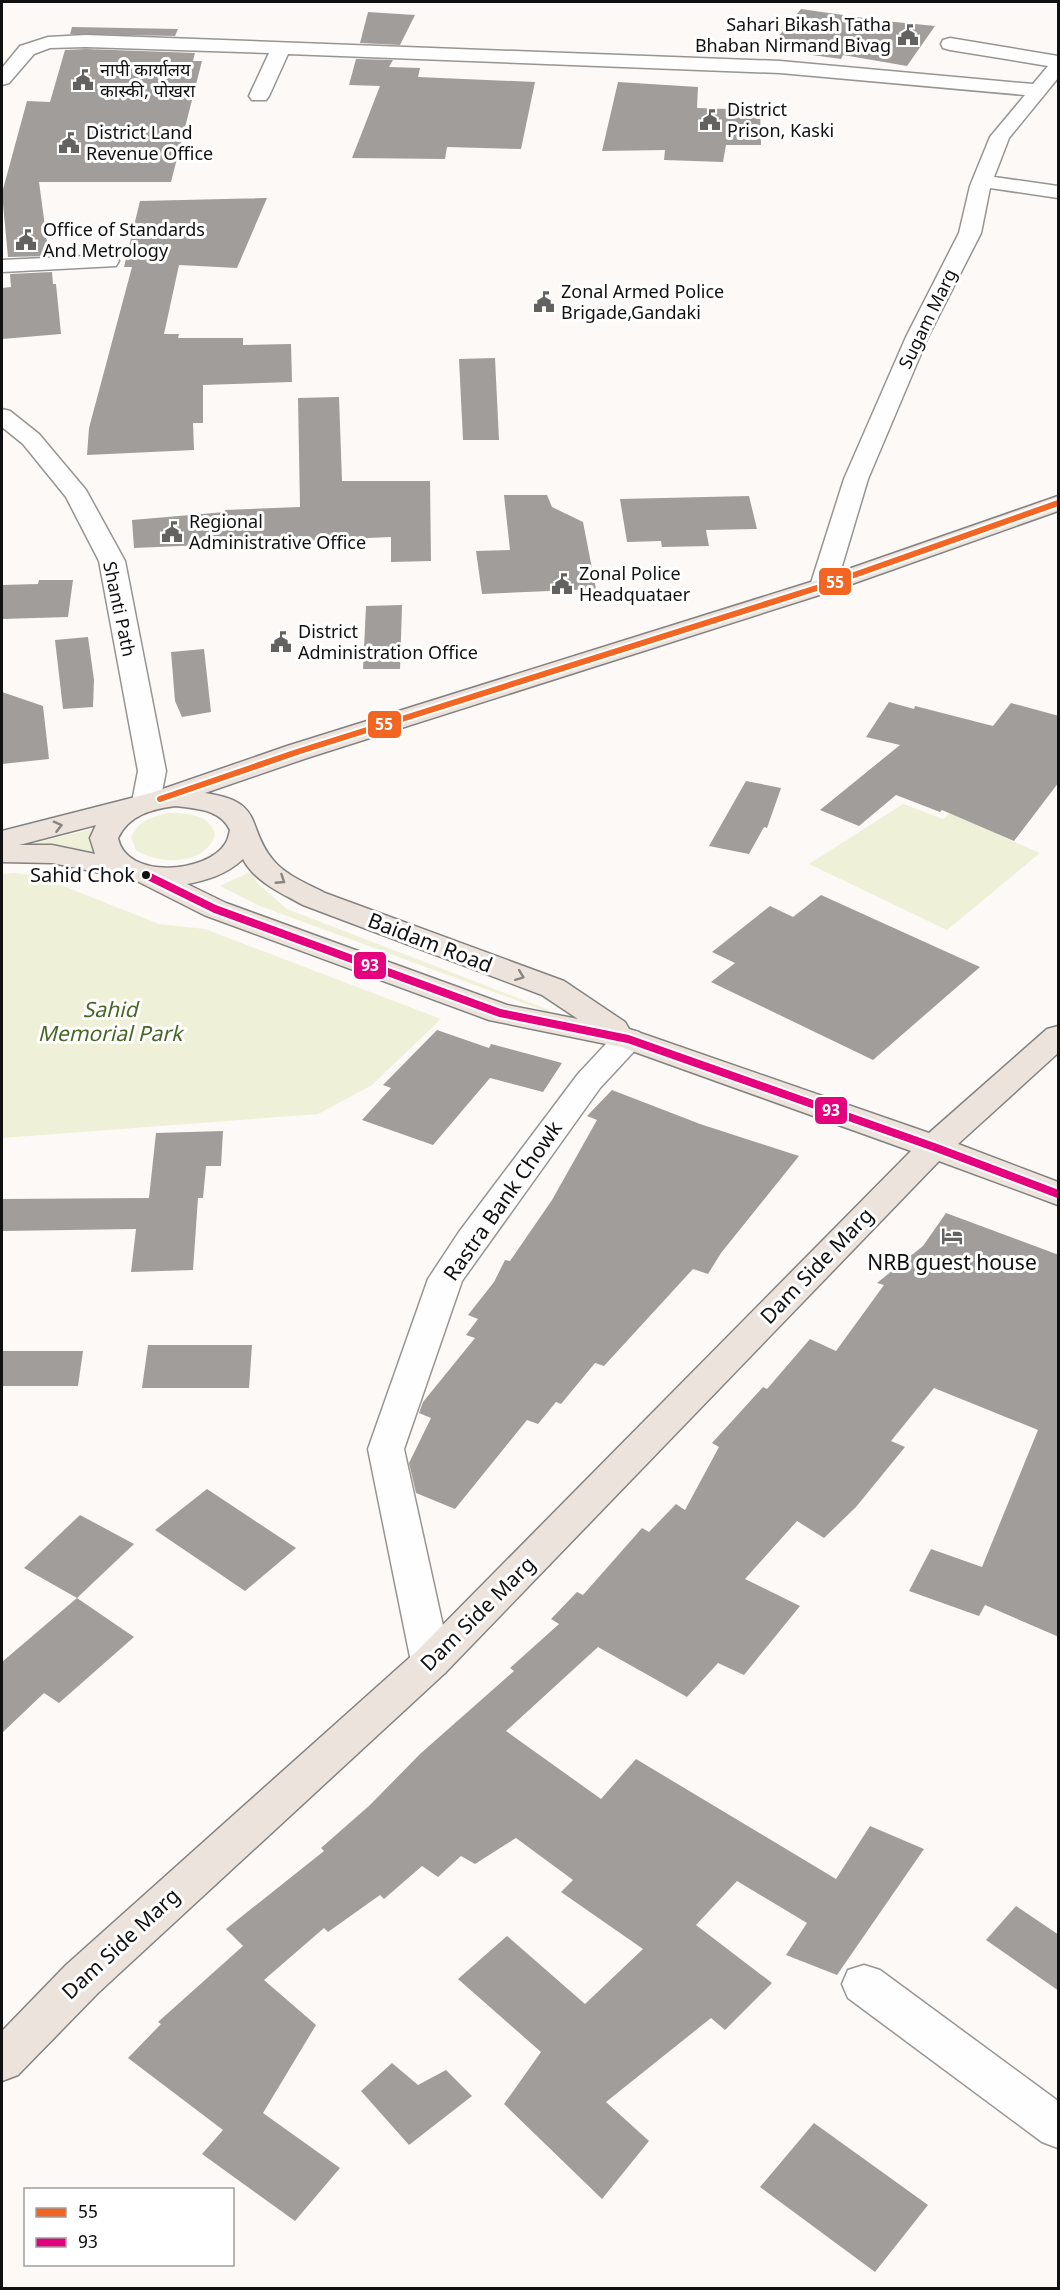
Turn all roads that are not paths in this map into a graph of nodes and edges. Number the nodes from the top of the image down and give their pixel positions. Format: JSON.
{"nodes":[{"id":1,"x":950,"y":44,"type":"dead end"},
{"id":2,"x":281,"y":48,"type":"junction"},
{"id":3,"x":1059,"y":64,"type":"edge"},
{"id":4,"x":2,"y":79,"type":"edge"},
{"id":5,"x":1038,"y":90,"type":"junction"},
{"id":6,"x":259,"y":96,"type":"dead end"},
{"id":7,"x":982,"y":181,"type":"junction"},
{"id":8,"x":1059,"y":192,"type":"edge"},
{"id":9,"x":108,"y":261,"type":"dead end"},
{"id":10,"x":2,"y":266,"type":"edge"},
{"id":11,"x":2,"y":416,"type":"edge"},
{"id":12,"x":1059,"y":503,"type":"edge"},
{"id":13,"x":823,"y":586,"type":"junction"},
{"id":14,"x":297,"y":752,"type":"junction"},
{"id":15,"x":146,"y":803,"type":"junction"},
{"id":16,"x":243,"y":828,"type":"junction"},
{"id":17,"x":2,"y":840,"type":"edge"},
{"id":18,"x":2,"y":853,"type":"edge"},
{"id":19,"x":137,"y":872,"type":"junction"},
{"id":20,"x":1059,"y":1036,"type":"edge"},
{"id":21,"x":628,"y":1038,"type":"junction"},
{"id":22,"x":934,"y":1147,"type":"junction"},
{"id":23,"x":1059,"y":1194,"type":"edge"},
{"id":24,"x":431,"y":1662,"type":"junction"},
{"id":25,"x":864,"y":1984,"type":"dead end"},
{"id":26,"x":2,"y":2061,"type":"edge"},
{"id":27,"x":1059,"y":2127,"type":"edge"}],
"edges":[{"from":1,"to":3,"type":"street"},
{"from":2,"to":4,"type":"street"},
{"from":2,"to":5,"type":"street"},
{"from":2,"to":6,"type":"street"},
{"from":3,"to":5,"type":"street","name":"Sugam Marg"},
{"from":5,"to":7,"type":"street","name":"Sugam Marg"},
{"from":7,"to":8,"type":"street"},
{"from":7,"to":13,"type":"street","name":"Sugam Marg"},
{"from":9,"to":10,"type":"street"},
{"from":11,"to":15,"type":"street","name":"Shanti Path"},
{"from":12,"to":13,"type":"main road"},
{"from":13,"to":14,"type":"main road"},
{"from":14,"to":15,"type":"main road"},
{"from":14,"to":16,"type":"main road"},
{"from":15,"to":16,"type":"main road","name":"Baidam Road"},
{"from":17,"to":15,"type":"main road","name":"Baidam Road","one_way":true},
{"from":15,"to":19,"type":"main road","name":"Baidam Road"},
{"from":16,"to":19,"type":"main road","name":"Baidam Road"},
{"from":16,"to":21,"type":"main road","name":"Baidam Road","one_way":true},
{"from":18,"to":19,"type":"main road","name":"Baidam Road"},
{"from":19,"to":21,"type":"main road","name":"Baidam Road"},
{"from":20,"to":22,"type":"main road","name":"Dam Side Marg"},
{"from":21,"to":22,"type":"main road","name":"Baidam Road"},
{"from":21,"to":24,"type":"street","name":"Rastra Bank Chowk"},
{"from":22,"to":23,"type":"main road","name":"Baidam Road"},
{"from":22,"to":24,"type":"main road","name":"Dam Side Marg"},
{"from":24,"to":26,"type":"main road","name":"Dam Side Marg"},
{"from":25,"to":27,"type":"street"}]}
